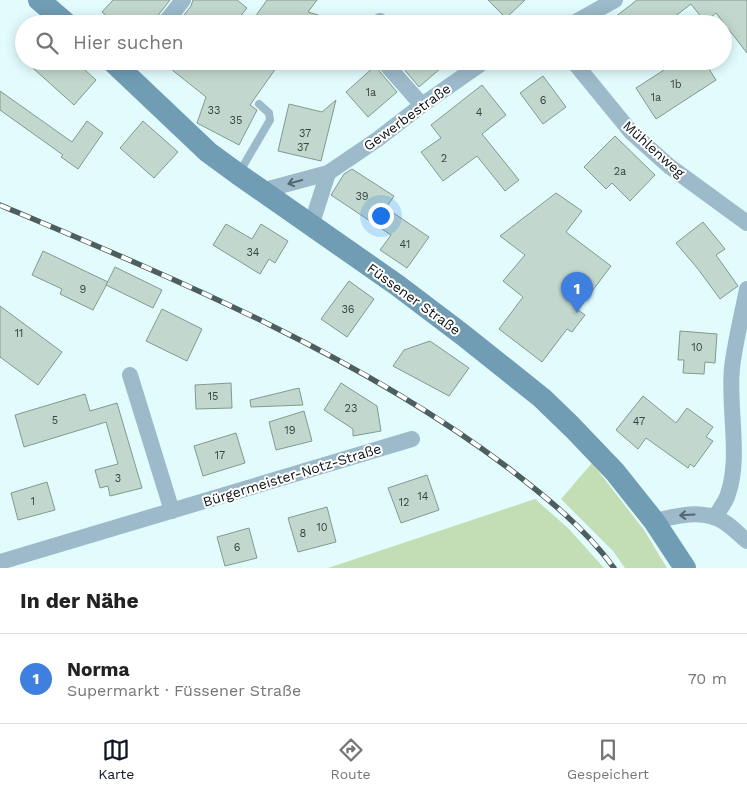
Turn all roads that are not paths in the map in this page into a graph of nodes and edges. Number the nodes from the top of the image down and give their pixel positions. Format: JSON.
{"nodes":[{"id":1,"x":39,"y":0,"type":"edge"},
{"id":2,"x":183,"y":0,"type":"edge"},
{"id":3,"x":615,"y":0,"type":"edge"},
{"id":4,"x":56,"y":15,"type":"edge"},
{"id":5,"x":171,"y":15,"type":"edge"},
{"id":6,"x":588,"y":15,"type":"edge"},
{"id":7,"x":129,"y":70,"type":"edge"},
{"id":8,"x":391,"y":70,"type":"edge"},
{"id":9,"x":472,"y":70,"type":"edge"},
{"id":10,"x":580,"y":70,"type":"edge"},
{"id":11,"x":260,"y":104,"type":"dead end"},
{"id":12,"x":422,"y":105,"type":"junction"},
{"id":13,"x":328,"y":173,"type":"junction"},
{"id":14,"x":238,"y":174,"type":"junction"},
{"id":15,"x":261,"y":191,"type":"junction"},
{"id":16,"x":747,"y":223,"type":"edge"},
{"id":17,"x":311,"y":226,"type":"junction"},
{"id":18,"x":747,"y":289,"type":"edge"},
{"id":19,"x":130,"y":375,"type":"dead end"},
{"id":20,"x":412,"y":439,"type":"dead end"},
{"id":21,"x":172,"y":511,"type":"junction"},
{"id":22,"x":715,"y":517,"type":"junction"},
{"id":23,"x":654,"y":521,"type":"junction"},
{"id":24,"x":747,"y":541,"type":"edge"},
{"id":25,"x":0,"y":562,"type":"edge"},
{"id":26,"x":685,"y":568,"type":"edge"}],
"edges":[{"from":1,"to":4,"type":"main road"},
{"from":2,"to":5,"type":"street"},
{"from":3,"to":6,"type":"street"},
{"from":7,"to":14,"type":"main road","name":"Füssener Straße"},
{"from":8,"to":12,"type":"street"},
{"from":9,"to":12,"type":"street","name":"Gewerbestraße"},
{"from":10,"to":16,"type":"street","name":"Mühlenweg"},
{"from":11,"to":14,"type":"lane"},
{"from":12,"to":13,"type":"street","name":"Gewerbestraße"},
{"from":13,"to":15,"type":"street","name":"Gewerbestraße","one_way":true},
{"from":13,"to":17,"type":"street"},
{"from":14,"to":15,"type":"main road","name":"Füssener Straße"},
{"from":15,"to":17,"type":"main road","name":"Füssener Straße"},
{"from":17,"to":23,"type":"main road","name":"Füssener Straße"},
{"from":18,"to":22,"type":"street"},
{"from":19,"to":21,"type":"street"},
{"from":20,"to":21,"type":"street","name":"Bürgermeister-Notz-Straße"},
{"from":21,"to":25,"type":"street","name":"Bürgermeister-Notz-Straße"},
{"from":22,"to":23,"type":"street","one_way":true},
{"from":22,"to":24,"type":"street"},
{"from":23,"to":26,"type":"main road","name":"Füssener Straße"}]}
